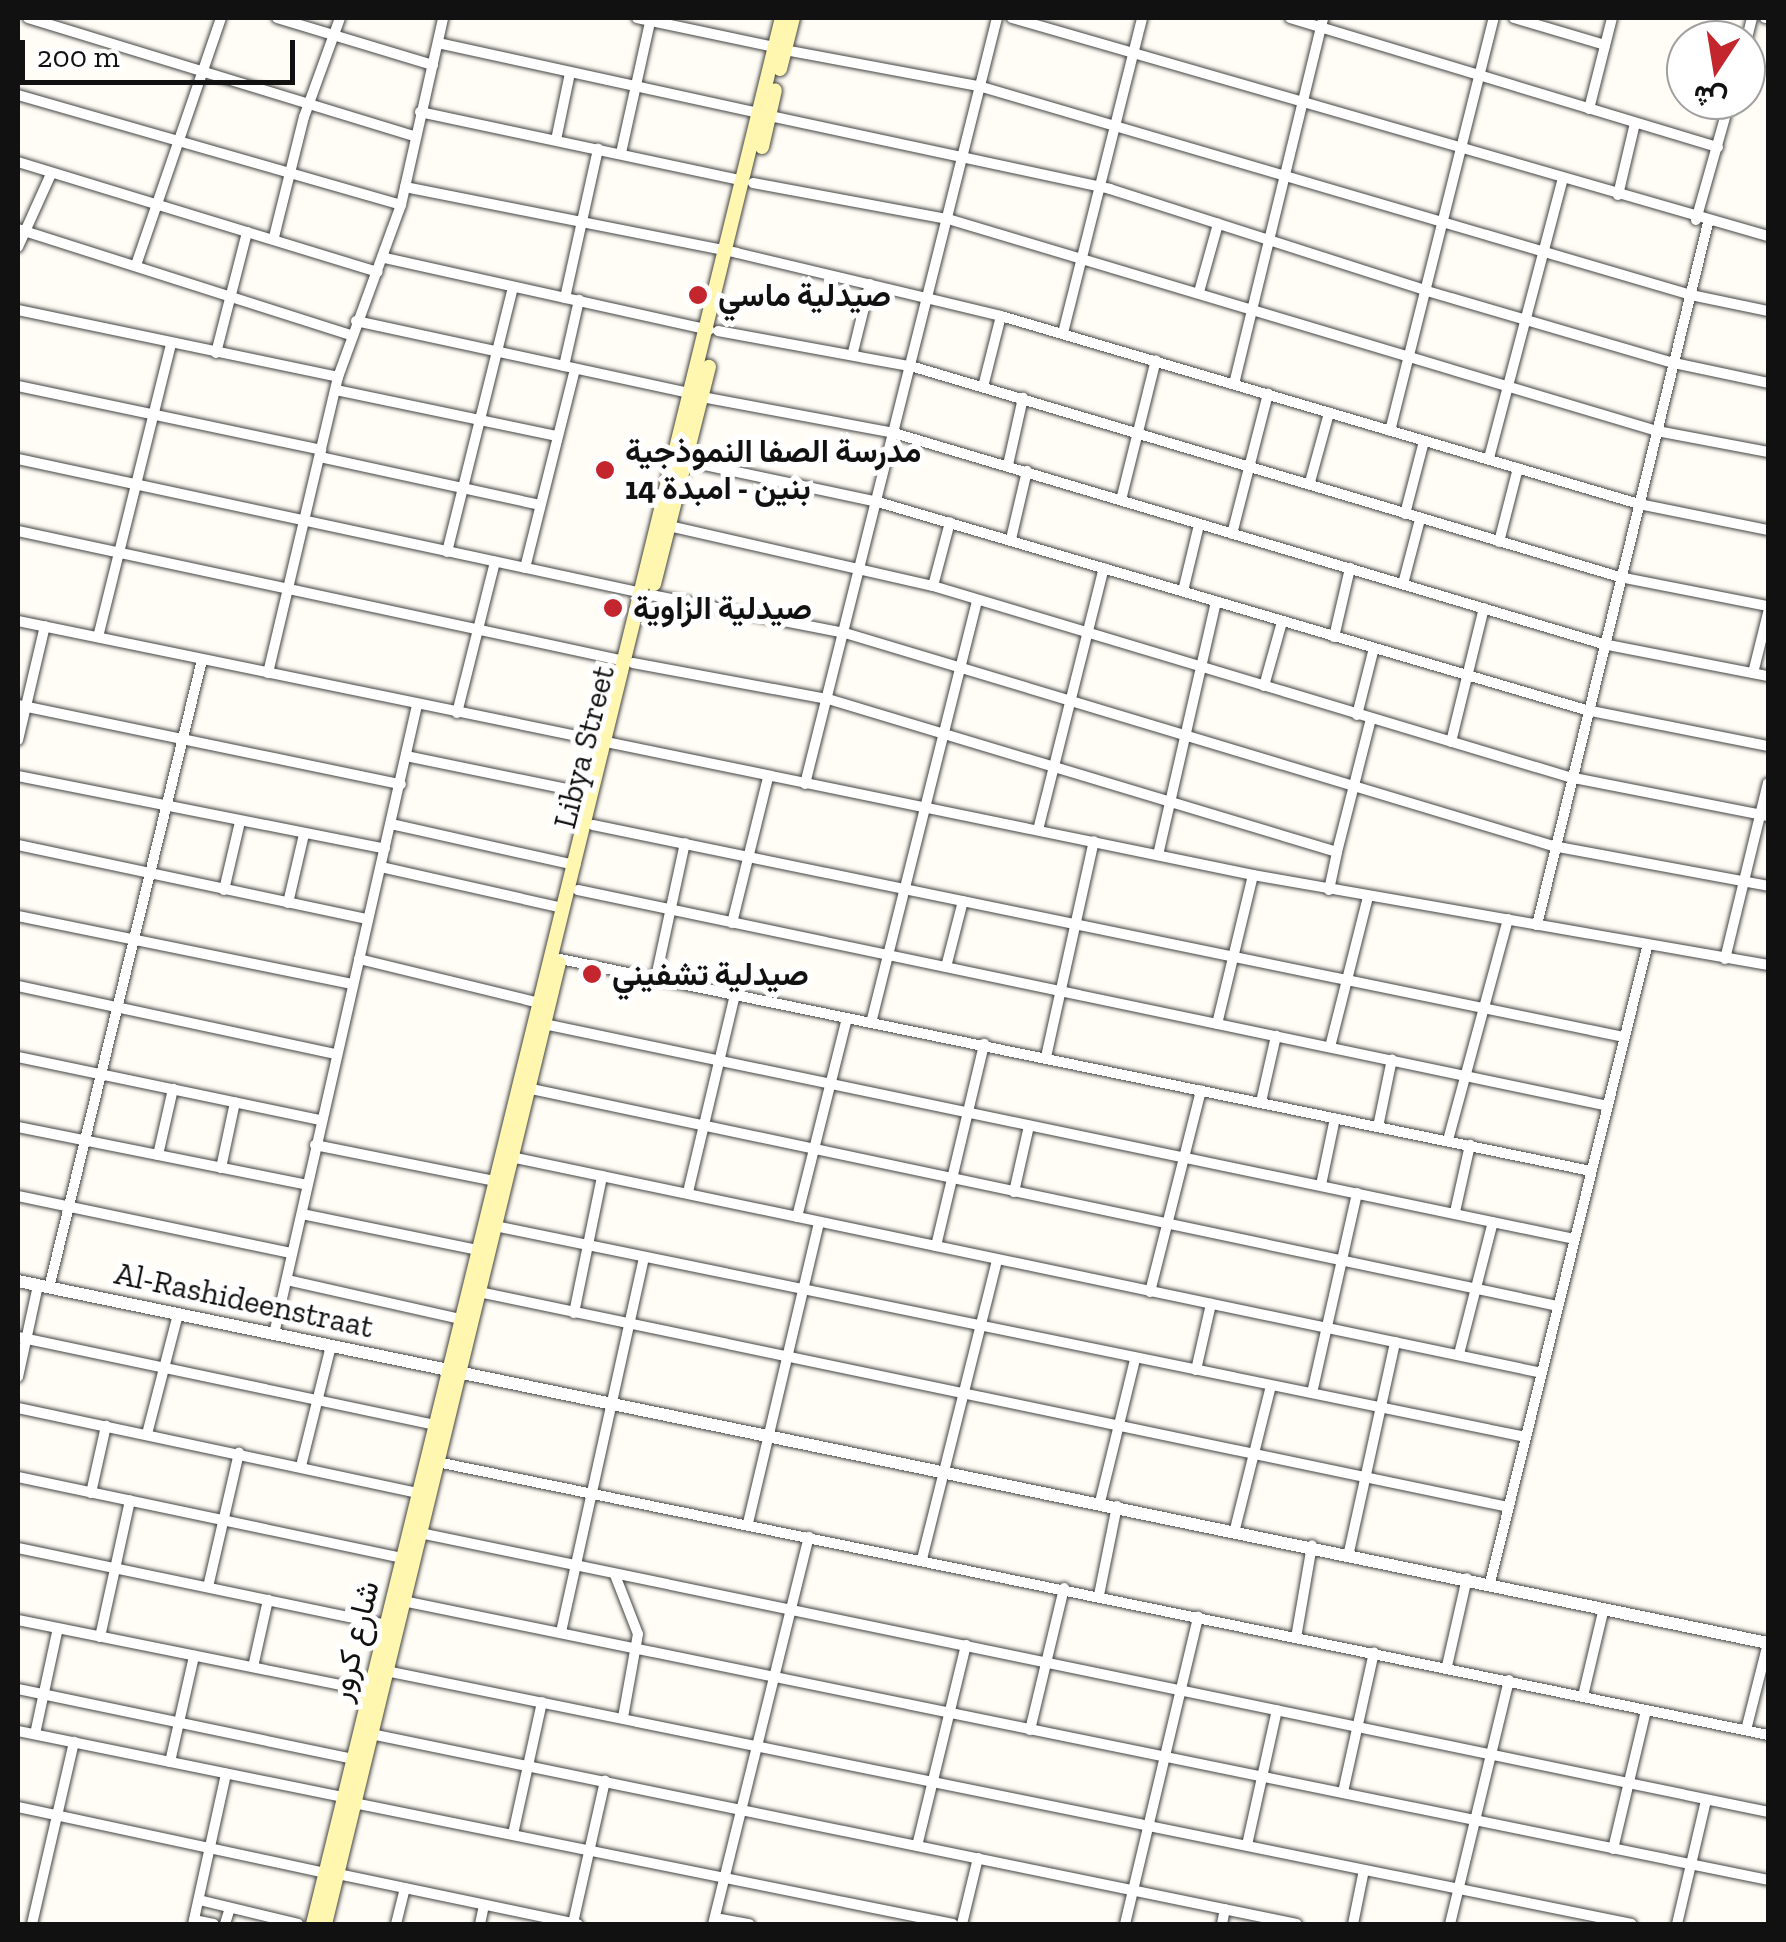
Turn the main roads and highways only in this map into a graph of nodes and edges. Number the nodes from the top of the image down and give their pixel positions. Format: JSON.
{"nodes":[{"id":1,"x":782,"y":18,"type":"edge"},
{"id":2,"x":793,"y":18,"type":"edge"},
{"id":3,"x":780,"y":48,"type":"junction"},
{"id":4,"x":680,"y":469,"type":"junction"},
{"id":5,"x":646,"y":594,"type":"junction"},
{"id":6,"x":609,"y":745,"type":"junction"},
{"id":7,"x":523,"y":1088,"type":"junction"},
{"id":8,"x":511,"y":1135,"type":"junction"},
{"id":9,"x":453,"y":1372,"type":"junction"},
{"id":10,"x":440,"y":1425,"type":"junction"},
{"id":11,"x":349,"y":1800,"type":"junction"},
{"id":12,"x":332,"y":1874,"type":"junction"},
{"id":13,"x":313,"y":1924,"type":"edge"},
{"id":14,"x":325,"y":1924,"type":"edge"}],
"edges":[{"from":1,"to":3,"type":"main road","name":"Libya Street"},
{"from":2,"to":3,"type":"main road","name":"Libya Street"},
{"from":3,"to":4,"type":"main road","name":"Libya Street"},
{"from":4,"to":5,"type":"main road","name":"Libya Street"},
{"from":4,"to":5,"type":"main road","name":"Libya Street"},
{"from":5,"to":6,"type":"main road","name":"Libya Street"},
{"from":6,"to":7,"type":"main road","name":"Libya Street"},
{"from":6,"to":7,"type":"main road","name":"Libya Street"},
{"from":7,"to":8,"type":"main road","name":"Libya Street"},
{"from":8,"to":9,"type":"main road","name":"Libya Street"},
{"from":8,"to":9,"type":"main road","name":"Libya Street"},
{"from":9,"to":10,"type":"main road","name":"شارع كرور"},
{"from":10,"to":11,"type":"main road","name":"شارع كرور"},
{"from":10,"to":11,"type":"main road","name":"شارع كرور"},
{"from":11,"to":12,"type":"main road","name":"شارع كرور"},
{"from":12,"to":13,"type":"main road","name":"شارع كرور"},
{"from":12,"to":14,"type":"main road","name":"شارع كرور"}]}
